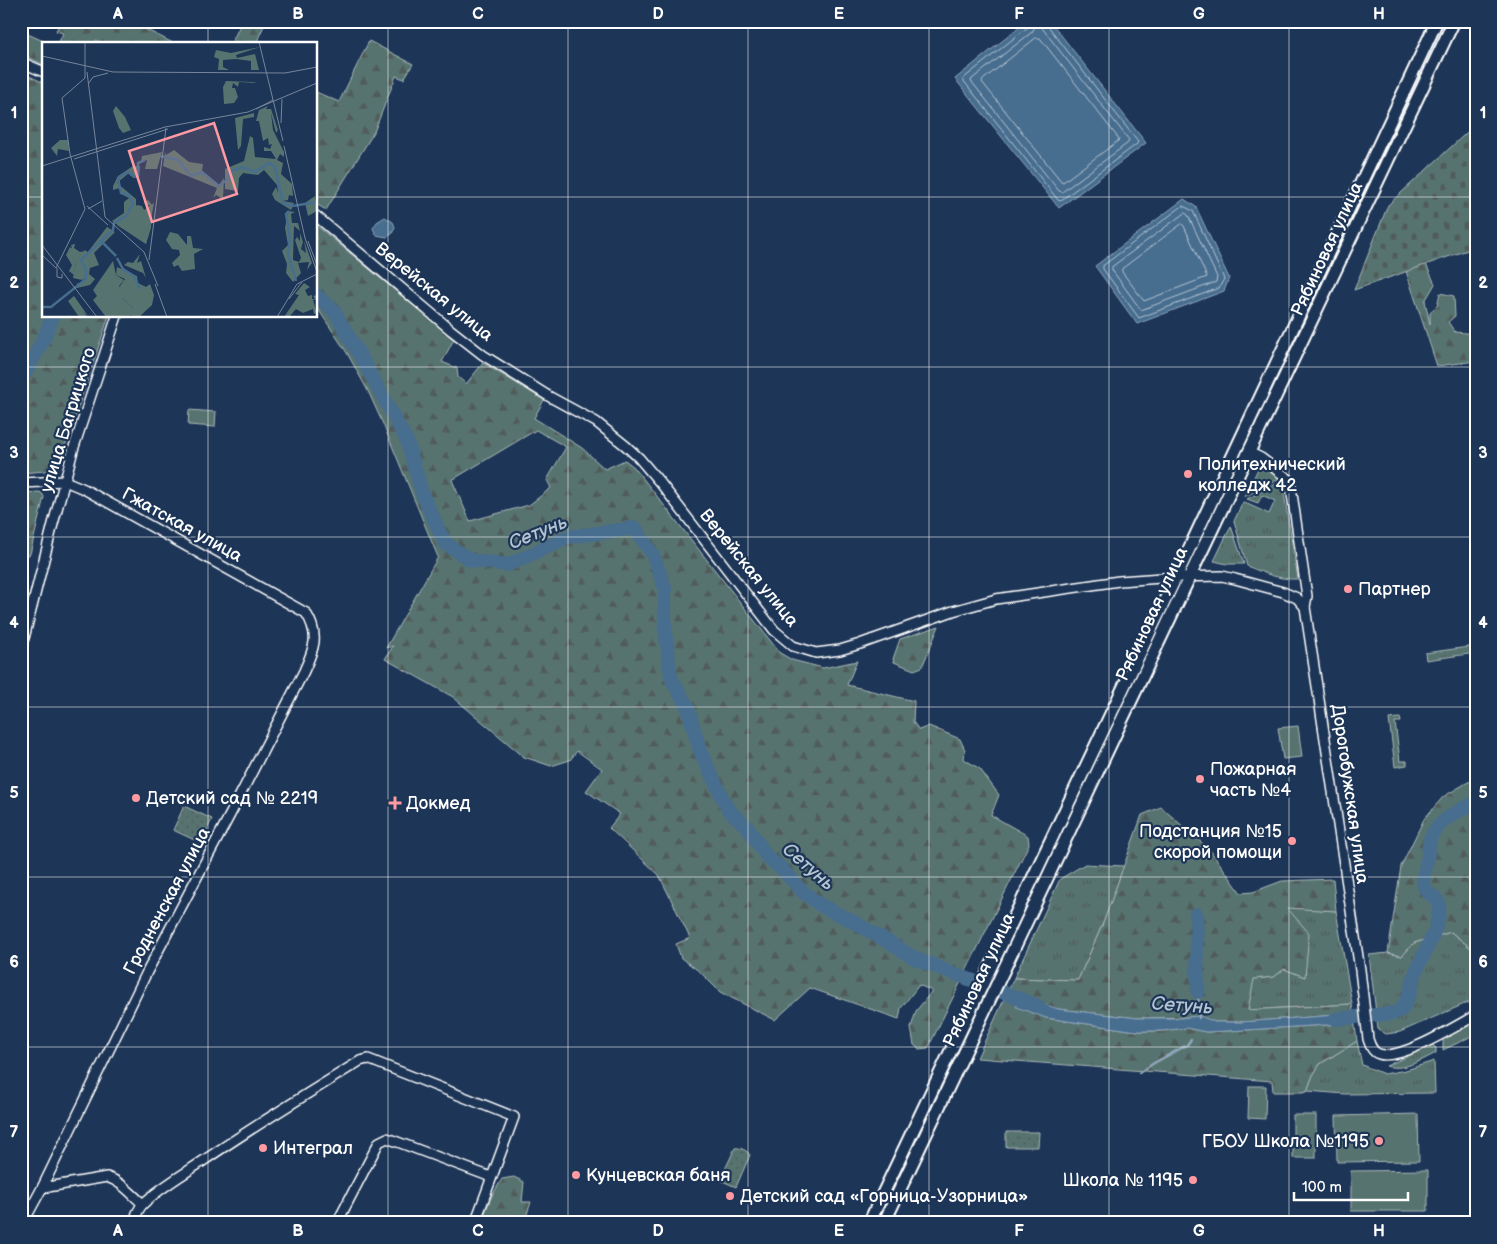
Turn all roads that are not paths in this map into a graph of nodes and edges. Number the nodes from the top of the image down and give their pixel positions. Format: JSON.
{"nodes":[{"id":1,"x":1436,"y":21,"type":"edge"},
{"id":2,"x":1454,"y":21,"type":"edge"},
{"id":3,"x":21,"y":62,"type":"edge"},
{"id":4,"x":42,"y":71,"type":"edge"},
{"id":5,"x":318,"y":218,"type":"edge"},
{"id":6,"x":116,"y":318,"type":"edge"},
{"id":7,"x":1249,"y":452,"type":"junction"},
{"id":8,"x":65,"y":481,"type":"junction"},
{"id":9,"x":21,"y":483,"type":"edge"},
{"id":10,"x":1190,"y":576,"type":"junction"},
{"id":11,"x":1176,"y":577,"type":"junction"},
{"id":12,"x":1305,"y":607,"type":"junction"},
{"id":13,"x":313,"y":627,"type":"joint"},
{"id":14,"x":21,"y":650,"type":"edge"},
{"id":15,"x":1476,"y":1016,"type":"edge"},
{"id":16,"x":491,"y":1177,"type":"junction"},
{"id":17,"x":42,"y":1188,"type":"junction"},
{"id":18,"x":142,"y":1204,"type":"junction"},
{"id":19,"x":23,"y":1223,"type":"edge"},
{"id":20,"x":134,"y":1223,"type":"edge"},
{"id":21,"x":337,"y":1223,"type":"edge"},
{"id":22,"x":475,"y":1223,"type":"edge"},
{"id":23,"x":869,"y":1223,"type":"edge"},
{"id":24,"x":884,"y":1223,"type":"edge"}],
"edges":[{"from":1,"to":11,"type":"main road","name":"Рябиновая улица"},
{"from":2,"to":7,"type":"main road","name":"Рябиновая улица"},
{"from":3,"to":4,"type":"street"},
{"from":5,"to":11,"type":"street","name":"Верейская улица"},
{"from":6,"to":8,"type":"street","name":"улица Багрицкого"},
{"from":7,"to":10,"type":"main road","name":"Рябиновая улица"},
{"from":7,"to":12,"type":"street","name":"Дорогобужская улица"},
{"from":8,"to":9,"type":"street","name":"Гжатская улица"},
{"from":8,"to":13,"type":"street","name":"Гжатская улица"},
{"from":8,"to":14,"type":"street","name":"улица Багрицкого"},
{"from":10,"to":11,"type":"street","name":"Верейская улица"},
{"from":10,"to":12,"type":"street","name":"Верейская улица"},
{"from":10,"to":24,"type":"main road","name":"Рябиновая улица"},
{"from":11,"to":23,"type":"main road","name":"Рябиновая улица"},
{"from":12,"to":15,"type":"street","name":"Дорогобужская улица"},
{"from":13,"to":17,"type":"street","name":"Гродненская улица"},
{"from":16,"to":18,"type":"street"},
{"from":16,"to":21,"type":"street"},
{"from":16,"to":22,"type":"street"},
{"from":17,"to":18,"type":"street"},
{"from":17,"to":19,"type":"street","name":"Гродненская улица"},
{"from":18,"to":20,"type":"street"}]}
